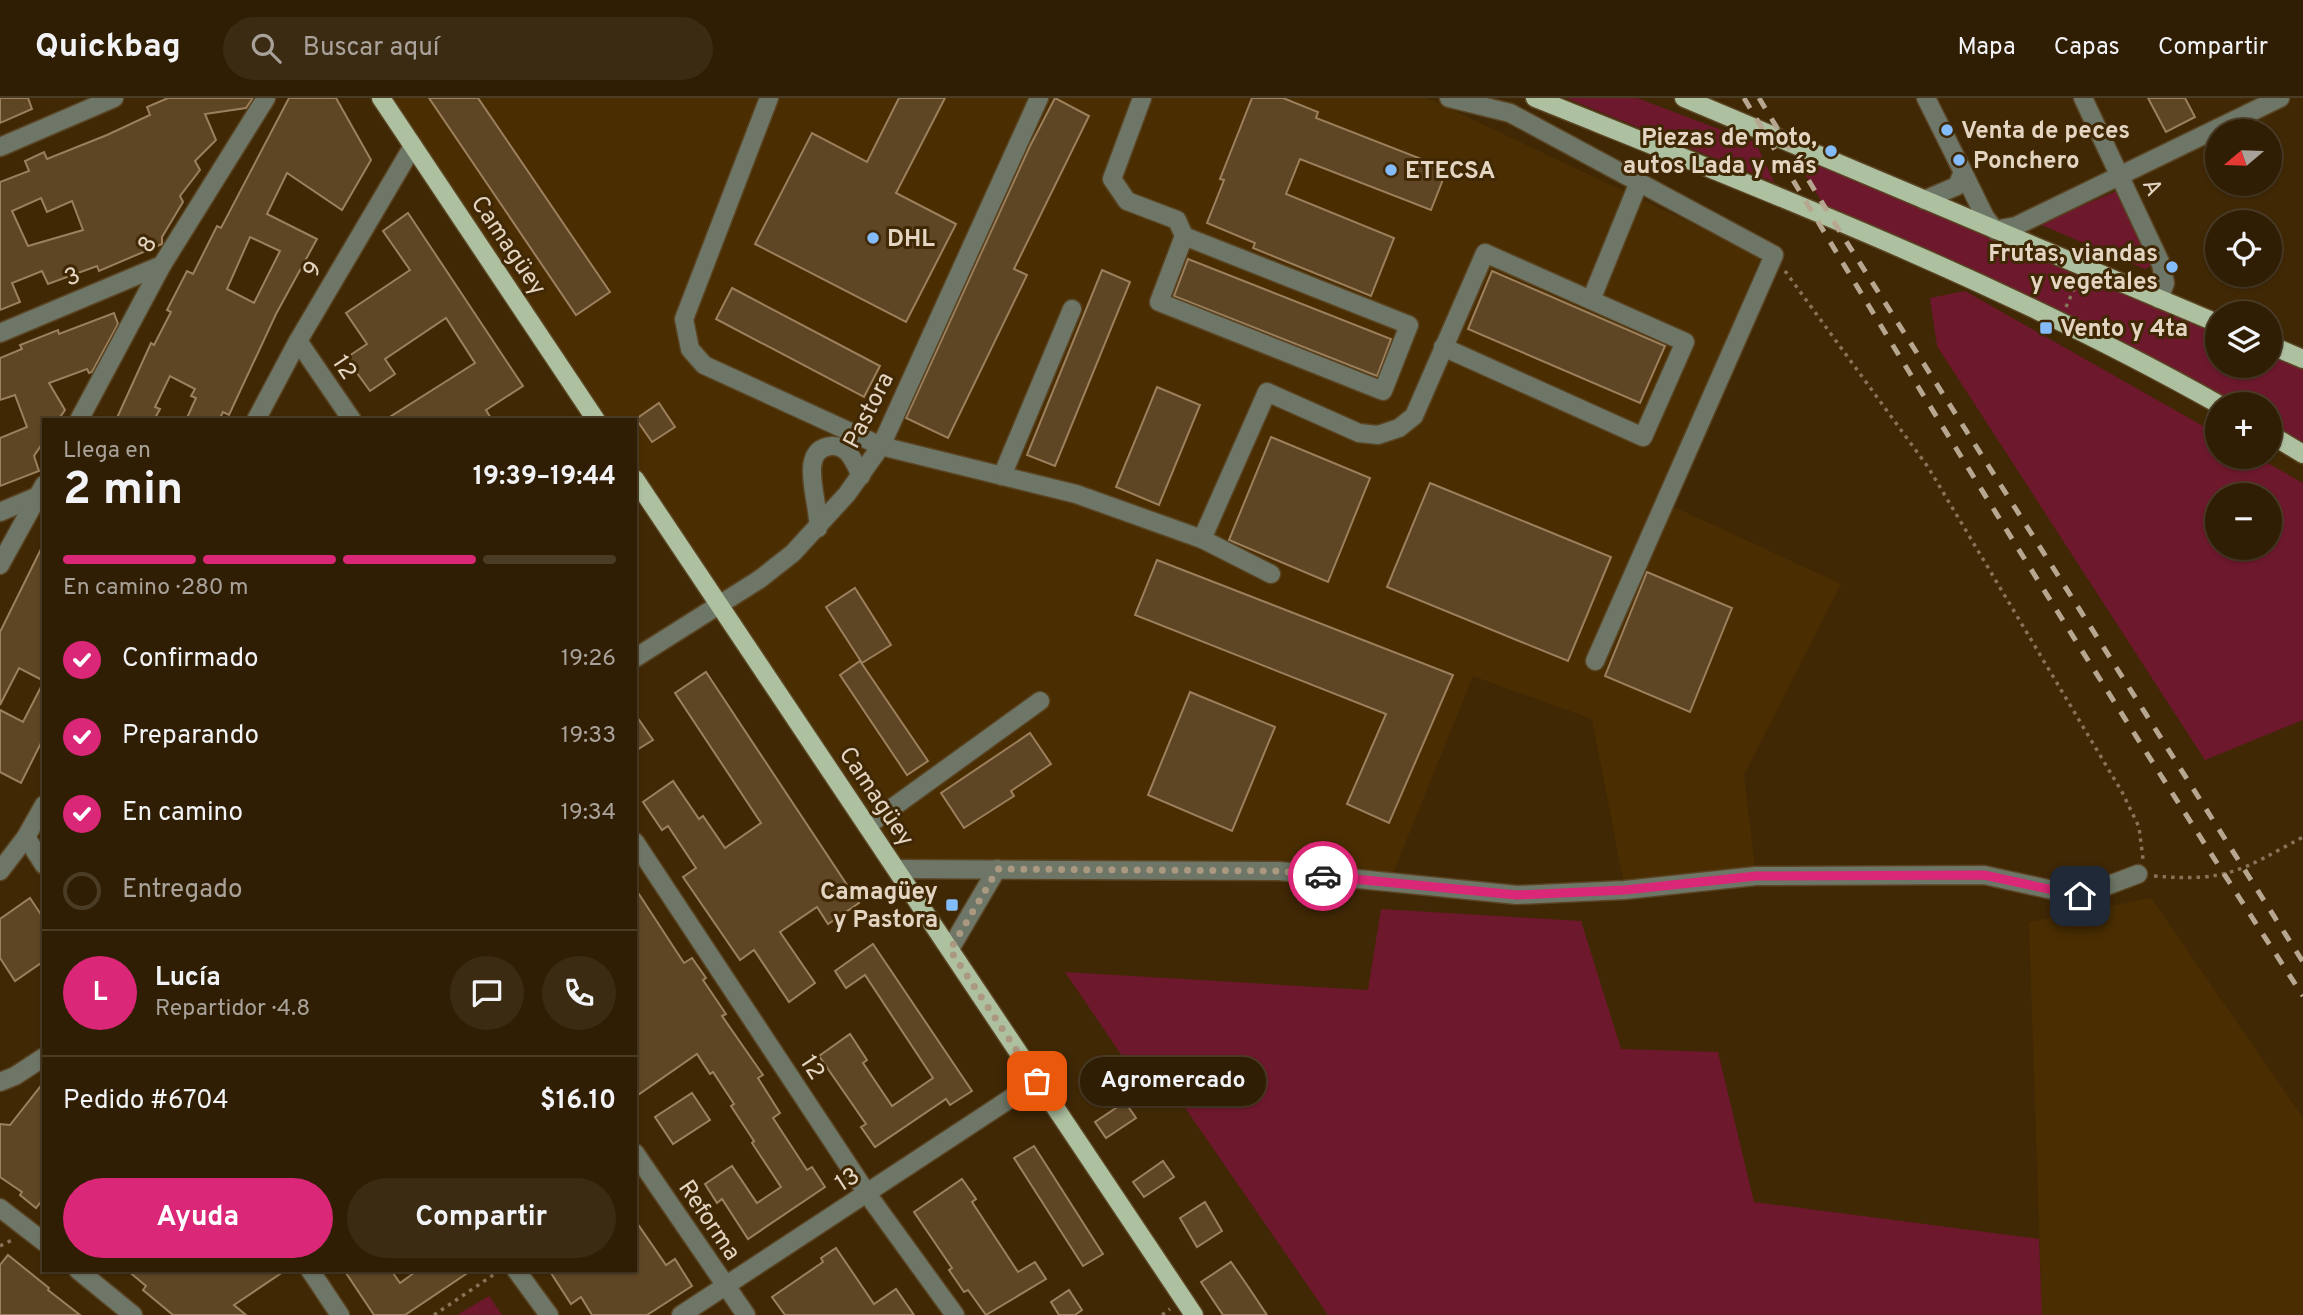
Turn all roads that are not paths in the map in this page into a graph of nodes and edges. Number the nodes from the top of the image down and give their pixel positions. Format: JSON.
{"nodes":[{"id":1,"x":114,"y":98,"type":"edge"},
{"id":2,"x":266,"y":98,"type":"edge"},
{"id":3,"x":381,"y":98,"type":"edge"},
{"id":4,"x":769,"y":98,"type":"edge"},
{"id":5,"x":1039,"y":98,"type":"edge"},
{"id":6,"x":1142,"y":98,"type":"edge"},
{"id":7,"x":1449,"y":98,"type":"edge"},
{"id":8,"x":1535,"y":98,"type":"edge"},
{"id":9,"x":1684,"y":98,"type":"edge"},
{"id":10,"x":1926,"y":98,"type":"edge"},
{"id":11,"x":2083,"y":98,"type":"edge"},
{"id":12,"x":2280,"y":98,"type":"edge"},
{"id":13,"x":413,"y":146,"type":"junction"},
{"id":14,"x":0,"y":147,"type":"edge"},
{"id":15,"x":1962,"y":172,"type":"junction"},
{"id":16,"x":2121,"y":177,"type":"junction"},
{"id":17,"x":1639,"y":182,"type":"junction"},
{"id":18,"x":1924,"y":200,"type":"junction"},
{"id":19,"x":1995,"y":230,"type":"junction"},
{"id":20,"x":1184,"y":236,"type":"junction"},
{"id":21,"x":162,"y":265,"type":"junction"},
{"id":22,"x":2160,"y":299,"type":"junction"},
{"id":23,"x":1591,"y":300,"type":"junction"},
{"id":24,"x":1072,"y":309,"type":"dead end"},
{"id":25,"x":2205,"y":318,"type":"edge"},
{"id":26,"x":0,"y":333,"type":"edge"},
{"id":27,"x":298,"y":341,"type":"junction"},
{"id":28,"x":1443,"y":347,"type":"junction"},
{"id":29,"x":2282,"y":350,"type":"edge"},
{"id":30,"x":2303,"y":359,"type":"edge"},
{"id":31,"x":2205,"y":397,"type":"edge"},
{"id":32,"x":80,"y":418,"type":"edge"},
{"id":33,"x":257,"y":418,"type":"edge"},
{"id":34,"x":351,"y":418,"type":"edge"},
{"id":35,"x":595,"y":418,"type":"edge"},
{"id":36,"x":2282,"y":441,"type":"edge"},
{"id":37,"x":881,"y":446,"type":"junction"},
{"id":38,"x":2303,"y":454,"type":"edge"},
{"id":39,"x":861,"y":476,"type":"junction"},
{"id":40,"x":1002,"y":476,"type":"junction"},
{"id":41,"x":637,"y":482,"type":"edge"},
{"id":42,"x":41,"y":490,"type":"edge"},
{"id":43,"x":0,"y":512,"type":"edge"},
{"id":44,"x":818,"y":528,"type":"junction"},
{"id":45,"x":1202,"y":539,"type":"junction"},
{"id":46,"x":0,"y":565,"type":"edge"},
{"id":47,"x":1271,"y":574,"type":"dead end"},
{"id":48,"x":718,"y":603,"type":"junction"},
{"id":49,"x":637,"y":657,"type":"edge"},
{"id":50,"x":1595,"y":661,"type":"dead end"},
{"id":51,"x":1040,"y":701,"type":"dead end"},
{"id":52,"x":42,"y":809,"type":"edge"},
{"id":53,"x":867,"y":826,"type":"junction"},
{"id":54,"x":26,"y":838,"type":"junction"},
{"id":55,"x":637,"y":845,"type":"edge"},
{"id":56,"x":42,"y":862,"type":"edge"},
{"id":57,"x":896,"y":869,"type":"junction"},
{"id":58,"x":998,"y":869,"type":"junction"},
{"id":59,"x":0,"y":871,"type":"edge"},
{"id":60,"x":2138,"y":874,"type":"road end"},
{"id":61,"x":950,"y":950,"type":"junction"},
{"id":62,"x":42,"y":1058,"type":"edge"},
{"id":63,"x":1037,"y":1081,"type":"junction"},
{"id":64,"x":0,"y":1082,"type":"edge"},
{"id":65,"x":637,"y":1156,"type":"edge"},
{"id":66,"x":868,"y":1195,"type":"junction"},
{"id":67,"x":0,"y":1208,"type":"edge"},
{"id":68,"x":42,"y":1240,"type":"edge"},
{"id":69,"x":80,"y":1272,"type":"edge"},
{"id":70,"x":311,"y":1272,"type":"edge"},
{"id":71,"x":517,"y":1272,"type":"edge"},
{"id":72,"x":725,"y":1286,"type":"junction"},
{"id":73,"x":133,"y":1315,"type":"edge"},
{"id":74,"x":340,"y":1315,"type":"edge"},
{"id":75,"x":549,"y":1315,"type":"edge"},
{"id":76,"x":681,"y":1315,"type":"edge"},
{"id":77,"x":746,"y":1315,"type":"edge"},
{"id":78,"x":955,"y":1315,"type":"edge"},
{"id":79,"x":1194,"y":1315,"type":"edge"}],
"edges":[{"from":1,"to":14,"type":"street"},
{"from":2,"to":21,"type":"street","name":"8"},
{"from":3,"to":13,"type":"main road","name":"Camagüey"},
{"from":4,"to":37,"type":"street"},
{"from":5,"to":37,"type":"street","name":"Pastora"},
{"from":6,"to":20,"type":"street"},
{"from":7,"to":17,"type":"street"},
{"from":8,"to":31,"type":"main road"},
{"from":9,"to":18,"type":"main road"},
{"from":10,"to":15,"type":"street"},
{"from":11,"to":16,"type":"street","name":"A"},
{"from":12,"to":16,"type":"street"},
{"from":13,"to":27,"type":"street","name":"9"},
{"from":13,"to":35,"type":"main road","name":"Camagüey"},
{"from":15,"to":18,"type":"street"},
{"from":15,"to":19,"type":"street"},
{"from":16,"to":19,"type":"street"},
{"from":16,"to":22,"type":"street","name":"A"},
{"from":17,"to":23,"type":"street"},
{"from":17,"to":50,"type":"street"},
{"from":18,"to":19,"type":"main road"},
{"from":19,"to":22,"type":"main road"},
{"from":20,"to":20,"type":"street"},
{"from":21,"to":26,"type":"street","name":"3"},
{"from":21,"to":32,"type":"street","name":"8"},
{"from":22,"to":25,"type":"main road"},
{"from":23,"to":28,"type":"street"},
{"from":23,"to":28,"type":"street"},
{"from":24,"to":40,"type":"street"},
{"from":27,"to":33,"type":"street","name":"9"},
{"from":27,"to":34,"type":"street","name":"12"},
{"from":28,"to":45,"type":"street"},
{"from":29,"to":30,"type":"main road"},
{"from":36,"to":38,"type":"main road"},
{"from":37,"to":39,"type":"street","name":"Pastora"},
{"from":37,"to":40,"type":"street"},
{"from":39,"to":44,"type":"street","name":"Pastora"},
{"from":39,"to":44,"type":"street"},
{"from":40,"to":45,"type":"street"},
{"from":41,"to":48,"type":"main road","name":"Camagüey"},
{"from":42,"to":43,"type":"street"},
{"from":42,"to":46,"type":"street"},
{"from":44,"to":48,"type":"street","name":"Pastora"},
{"from":45,"to":47,"type":"street"},
{"from":48,"to":49,"type":"street","name":"Pastora"},
{"from":48,"to":53,"type":"main road","name":"Camagüey"},
{"from":51,"to":53,"type":"street"},
{"from":52,"to":54,"type":"street"},
{"from":53,"to":57,"type":"main road","name":"Camagüey"},
{"from":54,"to":56,"type":"street"},
{"from":54,"to":59,"type":"street"},
{"from":55,"to":66,"type":"street","name":"12"},
{"from":57,"to":58,"type":"street"},
{"from":57,"to":61,"type":"main road","name":"Camagüey"},
{"from":58,"to":60,"type":"street"},
{"from":58,"to":61,"type":"street"},
{"from":61,"to":63,"type":"main road","name":"Camagüey"},
{"from":62,"to":64,"type":"street"},
{"from":63,"to":66,"type":"street","name":"13"},
{"from":63,"to":79,"type":"main road","name":"Camagüey"},
{"from":65,"to":72,"type":"street","name":"Reforma"},
{"from":66,"to":72,"type":"street","name":"13"},
{"from":66,"to":78,"type":"street","name":"12"},
{"from":67,"to":68,"type":"street"},
{"from":69,"to":73,"type":"street"},
{"from":70,"to":74,"type":"street"},
{"from":71,"to":75,"type":"street"},
{"from":72,"to":76,"type":"street","name":"13"},
{"from":72,"to":77,"type":"street","name":"Reforma"}]}
